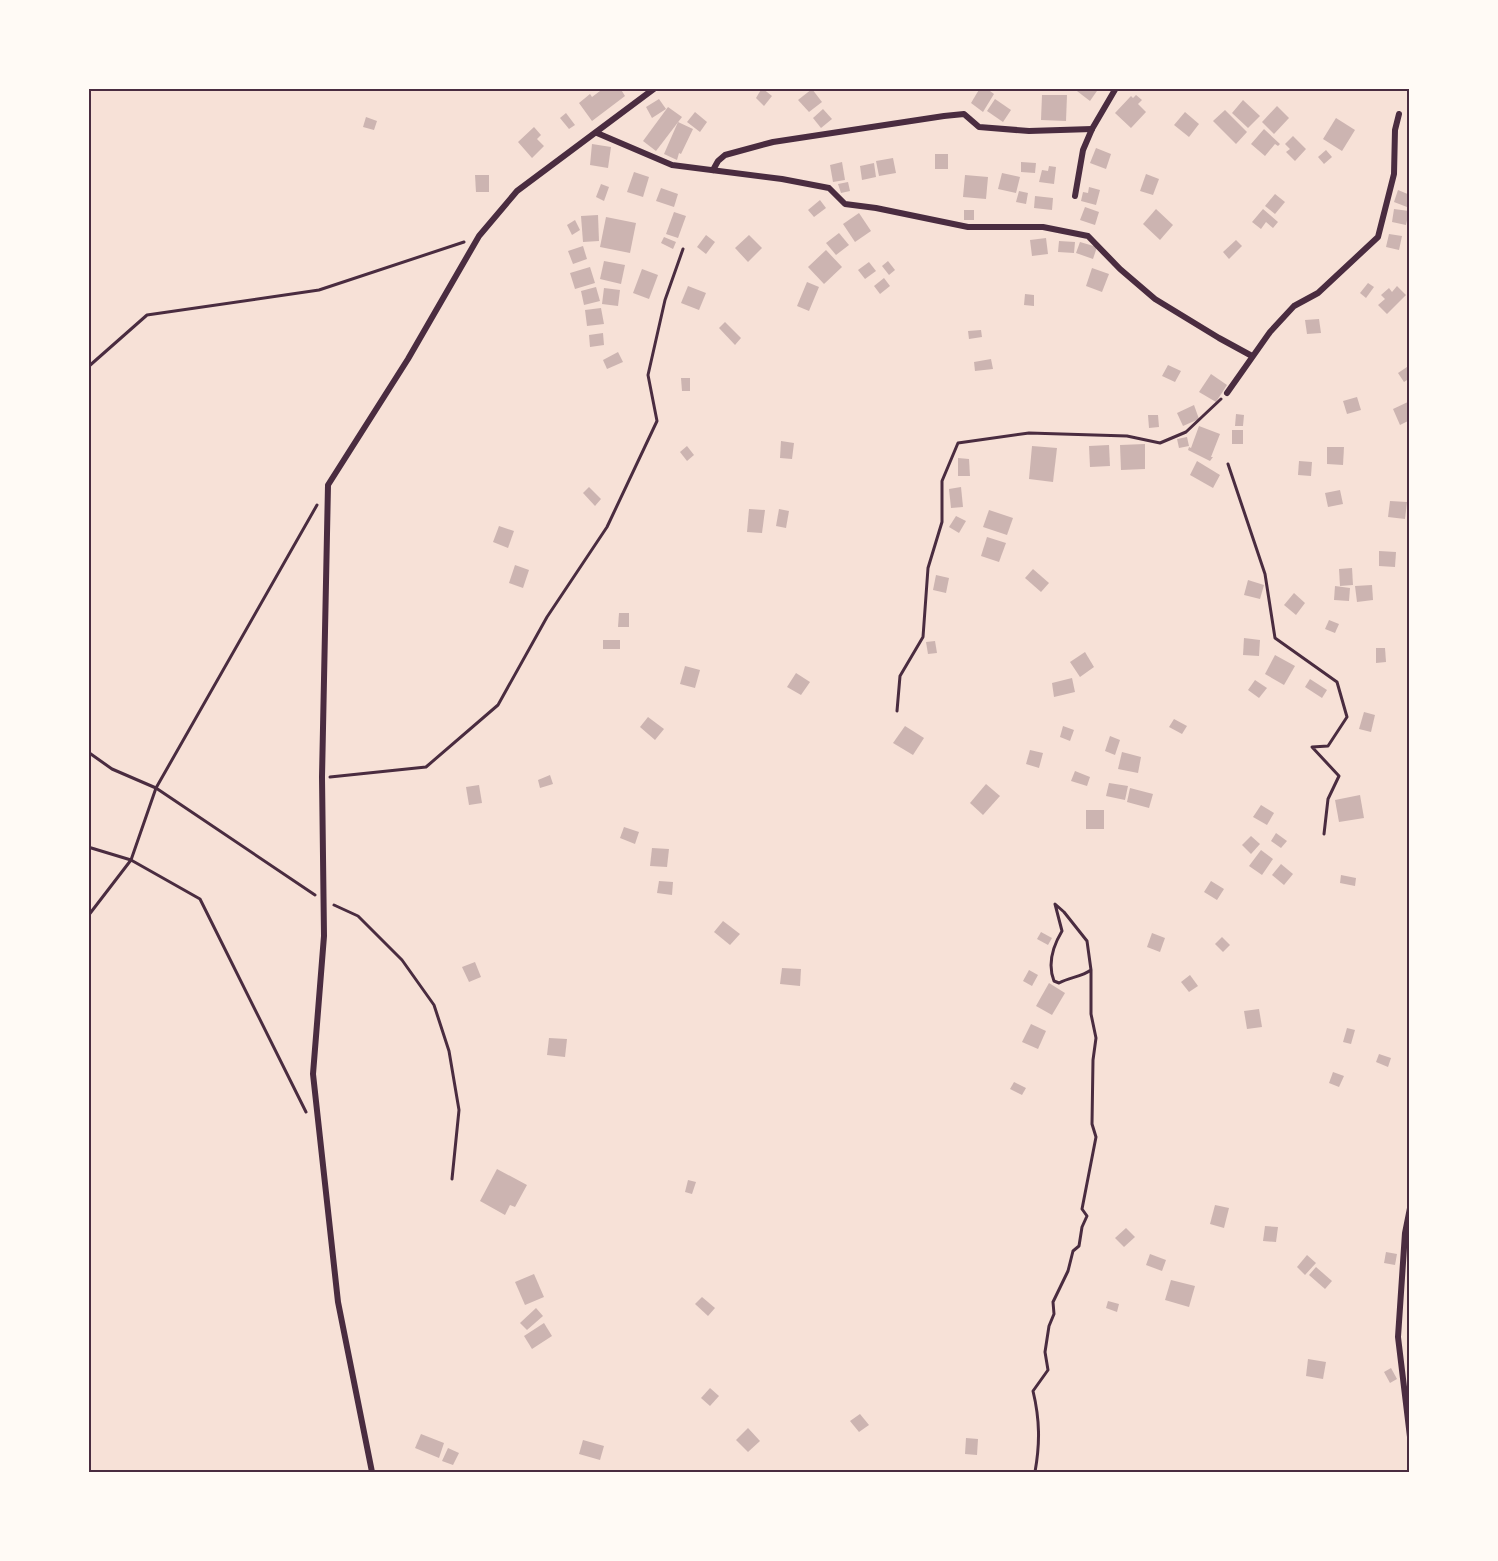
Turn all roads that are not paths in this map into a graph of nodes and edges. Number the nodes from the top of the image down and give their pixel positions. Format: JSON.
{"nodes":[{"id":1,"x":655,"y":88,"type":"edge"},
{"id":2,"x":1116,"y":88,"type":"edge"},
{"id":3,"x":1400,"y":114,"type":"dead end"},
{"id":4,"x":1092,"y":129,"type":"junction"},
{"id":5,"x":597,"y":133,"type":"junction"},
{"id":6,"x":713,"y":170,"type":"junction"},
{"id":7,"x":1075,"y":196,"type":"dead end"},
{"id":8,"x":1252,"y":356,"type":"junction"},
{"id":9,"x":1227,"y":393,"type":"road end"},
{"id":10,"x":1410,"y":1208,"type":"edge"},
{"id":11,"x":1410,"y":1437,"type":"edge"},
{"id":12,"x":372,"y":1473,"type":"edge"}],
"edges":[{"from":1,"to":5,"type":"street"},
{"from":2,"to":4,"type":"street"},
{"from":3,"to":8,"type":"street"},
{"from":4,"to":6,"type":"street"},
{"from":4,"to":7,"type":"street"},
{"from":5,"to":6,"type":"street"},
{"from":5,"to":12,"type":"street"},
{"from":6,"to":8,"type":"street"},
{"from":8,"to":9,"type":"street"},
{"from":10,"to":11,"type":"street"}]}
